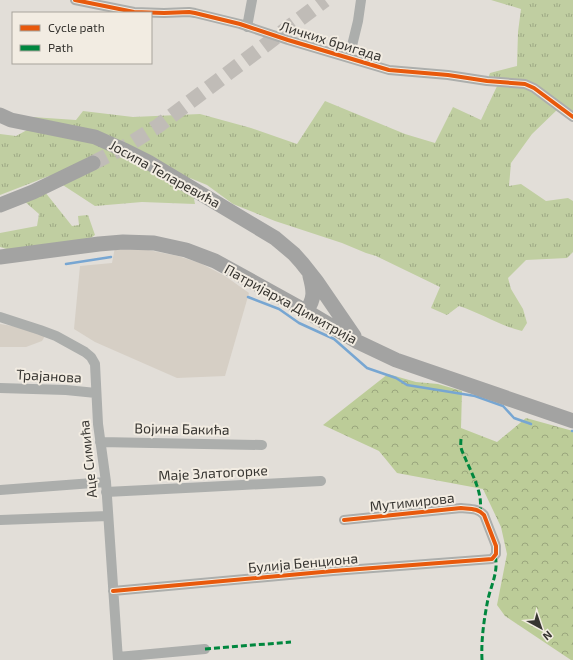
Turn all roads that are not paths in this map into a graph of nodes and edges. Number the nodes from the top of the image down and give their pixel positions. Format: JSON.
{"nodes":[{"id":1,"x":75,"y":0,"type":"edge"},
{"id":2,"x":252,"y":0,"type":"edge"},
{"id":3,"x":361,"y":0,"type":"edge"},
{"id":4,"x":99,"y":9,"type":"edge"},
{"id":5,"x":134,"y":12,"type":"edge"},
{"id":6,"x":152,"y":13,"type":"edge"},
{"id":7,"x":247,"y":27,"type":"junction"},
{"id":8,"x":349,"y":58,"type":"junction"},
{"id":9,"x":0,"y":115,"type":"edge"},
{"id":10,"x":573,"y":117,"type":"edge"},
{"id":11,"x":94,"y":163,"type":"tunnel mouth"},
{"id":12,"x":0,"y":205,"type":"edge"},
{"id":13,"x":0,"y":257,"type":"edge"},
{"id":14,"x":309,"y":273,"type":"junction"},
{"id":15,"x":324,"y":292,"type":"junction"},
{"id":16,"x":309,"y":313,"type":"junction"},
{"id":17,"x":0,"y":317,"type":"edge"},
{"id":18,"x":358,"y":342,"type":"junction"},
{"id":19,"x":0,"y":388,"type":"edge"},
{"id":20,"x":96,"y":394,"type":"junction"},
{"id":21,"x":573,"y":421,"type":"edge"},
{"id":22,"x":100,"y":442,"type":"junction"},
{"id":23,"x":262,"y":445,"type":"dead end"},
{"id":24,"x":322,"y":481,"type":"dead end"},
{"id":25,"x":106,"y":487,"type":"junction"},
{"id":26,"x":0,"y":490,"type":"edge"},
{"id":27,"x":108,"y":516,"type":"junction"},
{"id":28,"x":0,"y":520,"type":"edge"},
{"id":29,"x":344,"y":520,"type":"dead end"},
{"id":30,"x":495,"y":556,"type":"joint"},
{"id":31,"x":113,"y":592,"type":"junction"},
{"id":32,"x":205,"y":649,"type":"dead end"},
{"id":33,"x":118,"y":658,"type":"edge"}],
"edges":[{"from":1,"to":4,"type":"street","name":"Личких бригада"},
{"from":2,"to":7,"type":"street"},
{"from":3,"to":8,"type":"street"},
{"from":4,"to":5,"type":"street","name":"Личких бригада"},
{"from":6,"to":7,"type":"street","name":"Личких бригада"},
{"from":7,"to":8,"type":"street","name":"Личких бригада"},
{"from":8,"to":10,"type":"street","name":"Личких бригада"},
{"from":9,"to":14,"type":"main road","name":"Јосипа Теларевића"},
{"from":11,"to":12,"type":"main road"},
{"from":13,"to":16,"type":"main road","name":"Патријарха Димитрија"},
{"from":14,"to":15,"type":"main road","name":"Јосипа Теларевића"},
{"from":14,"to":16,"type":"main road","name":"Јосипа Теларевића"},
{"from":15,"to":16,"type":"main road"},
{"from":15,"to":18,"type":"main road","name":"Јосипа Теларевића"},
{"from":16,"to":18,"type":"main road","name":"Патријарха Димитрија"},
{"from":17,"to":20,"type":"street","name":"Аце Симића"},
{"from":18,"to":21,"type":"main road","name":"Патријарха Димитрија"},
{"from":19,"to":20,"type":"street","name":"Трајанова"},
{"from":20,"to":22,"type":"street","name":"Аце Симића"},
{"from":22,"to":23,"type":"street","name":"Војина Бакића"},
{"from":22,"to":25,"type":"street","name":"Аце Симића"},
{"from":24,"to":25,"type":"street","name":"Маје Златогорке"},
{"from":25,"to":26,"type":"street","name":"Маје Златогорке"},
{"from":25,"to":27,"type":"street","name":"Аце Симића"},
{"from":27,"to":28,"type":"street"},
{"from":27,"to":31,"type":"street","name":"Аце Симића"},
{"from":29,"to":30,"type":"street","name":"Мутимирова"},
{"from":30,"to":31,"type":"street","name":"Булија Бенциона"},
{"from":31,"to":33,"type":"street","name":"Аце Симића"},
{"from":32,"to":33,"type":"street"}]}
